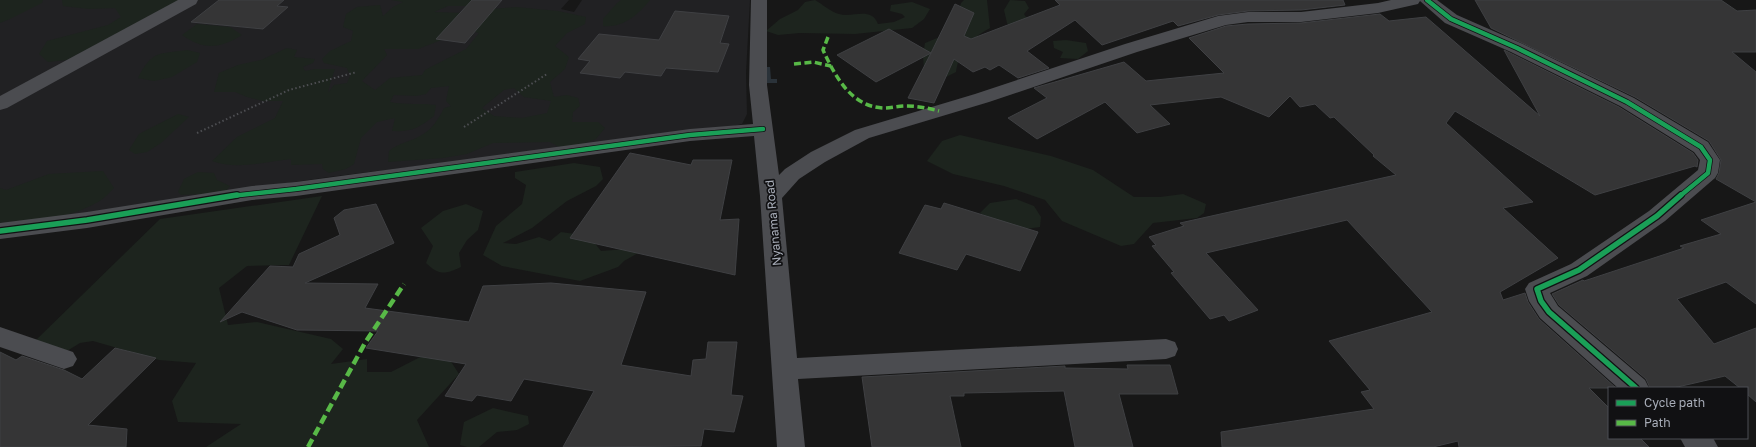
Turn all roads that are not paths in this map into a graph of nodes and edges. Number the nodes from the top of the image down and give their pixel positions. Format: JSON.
{"nodes":[{"id":1,"x":190,"y":0,"type":"edge"},
{"id":2,"x":759,"y":0,"type":"edge"},
{"id":3,"x":1412,"y":0,"type":"edge"},
{"id":4,"x":1427,"y":0,"type":"edge"},
{"id":5,"x":0,"y":104,"type":"edge"},
{"id":6,"x":762,"y":129,"type":"junction"},
{"id":7,"x":771,"y":196,"type":"junction"},
{"id":8,"x":0,"y":231,"type":"edge"},
{"id":9,"x":0,"y":337,"type":"edge"},
{"id":10,"x":1166,"y":349,"type":"dead end"},
{"id":11,"x":64,"y":359,"type":"dead end"},
{"id":12,"x":785,"y":369,"type":"junction"},
{"id":13,"x":1635,"y":387,"type":"edge"},
{"id":14,"x":1695,"y":439,"type":"edge"},
{"id":15,"x":791,"y":447,"type":"edge"},
{"id":16,"x":1704,"y":447,"type":"edge"}],
"edges":[{"from":1,"to":5,"type":"street"},
{"from":2,"to":6,"type":"street","name":"Nyanama Road"},
{"from":3,"to":7,"type":"street"},
{"from":4,"to":13,"type":"street"},
{"from":6,"to":7,"type":"street","name":"Nyanama Road"},
{"from":6,"to":8,"type":"street"},
{"from":7,"to":12,"type":"street","name":"Nyanama Road"},
{"from":9,"to":11,"type":"street"},
{"from":10,"to":12,"type":"street"},
{"from":12,"to":15,"type":"street","name":"Nyanama Road"},
{"from":14,"to":16,"type":"street"}]}
